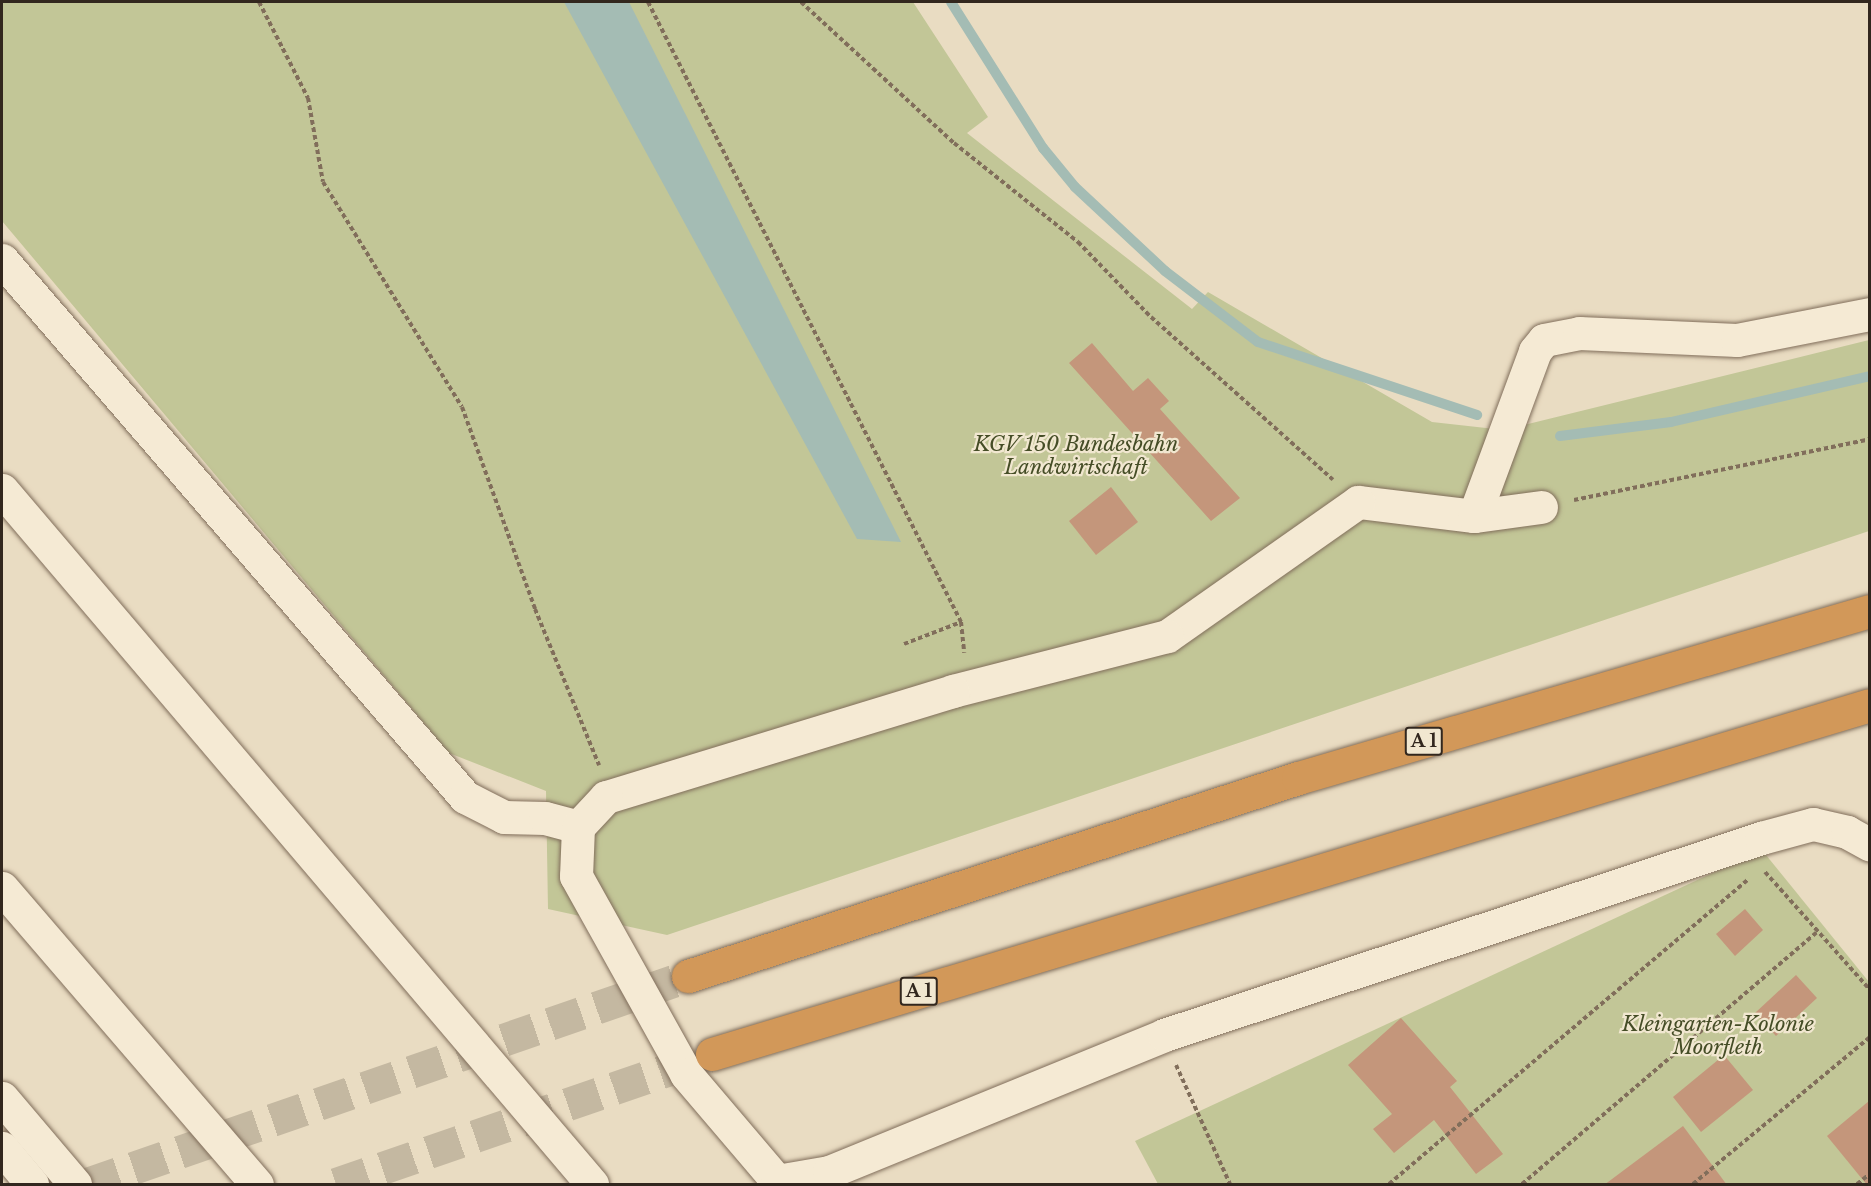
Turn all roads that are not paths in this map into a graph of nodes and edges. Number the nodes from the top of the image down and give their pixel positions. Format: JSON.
{"nodes":[{"id":1,"x":2,"y":260,"type":"edge"},
{"id":2,"x":1869,"y":314,"type":"edge"},
{"id":3,"x":2,"y":490,"type":"edge"},
{"id":4,"x":1541,"y":507,"type":"road end"},
{"id":5,"x":1474,"y":516,"type":"junction"},
{"id":6,"x":1869,"y":611,"type":"edge"},
{"id":7,"x":1869,"y":705,"type":"edge"},
{"id":8,"x":578,"y":827,"type":"junction"},
{"id":9,"x":1862,"y":831,"type":"edge"},
{"id":10,"x":2,"y":888,"type":"edge"},
{"id":11,"x":688,"y":976,"type":"tunnel mouth"},
{"id":12,"x":712,"y":1054,"type":"tunnel mouth"},
{"id":13,"x":2,"y":1098,"type":"edge"},
{"id":14,"x":2,"y":1148,"type":"edge"},
{"id":15,"x":32,"y":1185,"type":"edge"},
{"id":16,"x":75,"y":1185,"type":"edge"},
{"id":17,"x":257,"y":1185,"type":"edge"},
{"id":18,"x":592,"y":1185,"type":"edge"}],
"edges":[{"from":1,"to":8,"type":"lane"},
{"from":2,"to":5,"type":"lane"},
{"from":3,"to":18,"type":"lane"},
{"from":4,"to":5,"type":"lane"},
{"from":5,"to":8,"type":"lane"},
{"from":6,"to":11,"type":"highway","number":"A 1"},
{"from":7,"to":12,"type":"highway","number":"A 1"},
{"from":8,"to":9,"type":"lane"},
{"from":10,"to":17,"type":"lane"},
{"from":13,"to":16,"type":"lane"},
{"from":14,"to":15,"type":"lane"}]}
